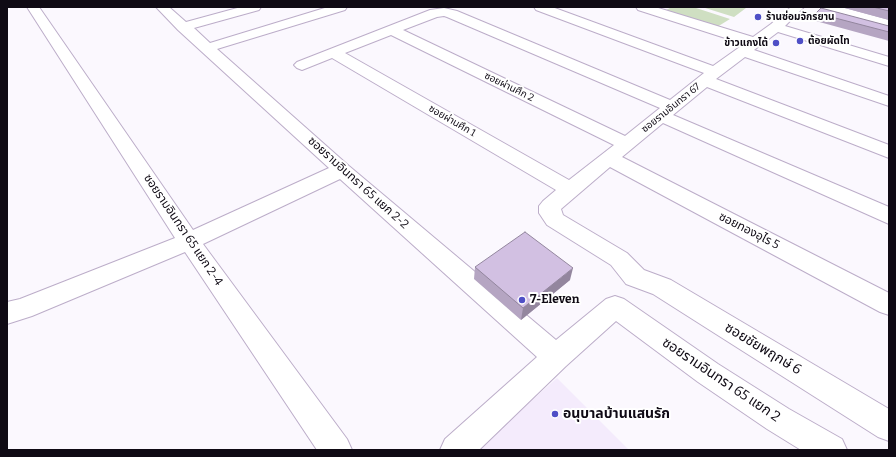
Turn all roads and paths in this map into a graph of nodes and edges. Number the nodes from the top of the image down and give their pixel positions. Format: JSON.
{"nodes":[{"id":1,"x":33,"y":7,"type":"edge"},
{"id":2,"x":162,"y":7,"type":"edge"},
{"id":3,"x":255,"y":7,"type":"edge"},
{"id":4,"x":340,"y":7,"type":"edge"},
{"id":5,"x":469,"y":7,"type":"edge"},
{"id":6,"x":540,"y":7,"type":"edge"},
{"id":7,"x":642,"y":7,"type":"edge"},
{"id":8,"x":798,"y":7,"type":"edge"},
{"id":9,"x":827,"y":7,"type":"edge"},
{"id":10,"x":446,"y":13,"type":"junction"},
{"id":11,"x":889,"y":24,"type":"edge"},
{"id":12,"x":184,"y":27,"type":"junction"},
{"id":13,"x":776,"y":27,"type":"junction"},
{"id":14,"x":392,"y":30,"type":"junction"},
{"id":15,"x":748,"y":47,"type":"junction"},
{"id":16,"x":207,"y":48,"type":"junction"},
{"id":17,"x":334,"y":53,"type":"junction"},
{"id":18,"x":889,"y":62,"type":"edge"},
{"id":19,"x":302,"y":65,"type":"dead end"},
{"id":20,"x":710,"y":76,"type":"junction"},
{"id":21,"x":889,"y":101,"type":"edge"},
{"id":22,"x":668,"y":111,"type":"junction"},
{"id":23,"x":626,"y":144,"type":"junction"},
{"id":24,"x":889,"y":152,"type":"edge"},
{"id":25,"x":608,"y":158,"type":"junction"},
{"id":26,"x":342,"y":170,"type":"junction"},
{"id":27,"x":570,"y":189,"type":"junction"},
{"id":28,"x":889,"y":216,"type":"edge"},
{"id":29,"x":189,"y":241,"type":"junction"},
{"id":30,"x":635,"y":277,"type":"junction"},
{"id":31,"x":889,"y":304,"type":"edge"},
{"id":32,"x":615,"y":306,"type":"junction"},
{"id":33,"x":7,"y":313,"type":"edge"},
{"id":34,"x":556,"y":357,"type":"junction"},
{"id":35,"x":889,"y":426,"type":"edge"},
{"id":36,"x":336,"y":450,"type":"edge"},
{"id":37,"x":456,"y":450,"type":"edge"},
{"id":38,"x":831,"y":450,"type":"edge"}],
"edges":[{"from":1,"to":29,"type":"street","name":"ซอยรามอินทรา 65 แยก 2-4"},
{"from":2,"to":12,"type":"street","name":"ซอยรามอินทรา 65 แยก 2-2"},
{"from":3,"to":12,"type":"street"},
{"from":4,"to":16,"type":"street"},
{"from":5,"to":10,"type":"street"},
{"from":6,"to":20,"type":"street"},
{"from":7,"to":15,"type":"street"},
{"from":8,"to":13,"type":"street","name":"ซอยรามอินทรา 67"},
{"from":9,"to":11,"type":"street"},
{"from":10,"to":14,"type":"street"},
{"from":10,"to":22,"type":"street"},
{"from":12,"to":16,"type":"street","name":"ซอยรามอินทรา 65 แยก 2-2"},
{"from":13,"to":15,"type":"street","name":"ซอยรามอินทรา 67"},
{"from":13,"to":18,"type":"street"},
{"from":14,"to":17,"type":"street"},
{"from":14,"to":23,"type":"street","name":"ซอยผ่านศึก 2"},
{"from":15,"to":20,"type":"street","name":"ซอยรามอินทรา 67"},
{"from":15,"to":21,"type":"street"},
{"from":16,"to":26,"type":"street","name":"ซอยรามอินทรา 65 แยก 2-2"},
{"from":17,"to":19,"type":"street"},
{"from":17,"to":27,"type":"street","name":"ซอยผ่านศึก 1"},
{"from":20,"to":22,"type":"street","name":"ซอยรามอินทรา 67"},
{"from":20,"to":24,"type":"street"},
{"from":22,"to":23,"type":"street","name":"ซอยรามอินทรา 67"},
{"from":22,"to":28,"type":"street"},
{"from":23,"to":25,"type":"street","name":"ซอยรามอินทรา 67"},
{"from":25,"to":27,"type":"street","name":"ซอยรามอินทรา 67"},
{"from":25,"to":31,"type":"street","name":"ซอยทองอุไร 5"},
{"from":26,"to":29,"type":"street"},
{"from":26,"to":34,"type":"street","name":"ซอยรามอินทรา 65 แยก 2-2"},
{"from":27,"to":30,"type":"street","name":"ซอยรามอินทรา 67"},
{"from":29,"to":33,"type":"street"},
{"from":29,"to":36,"type":"street","name":"ซอยรามอินทรา 65 แยก 2-4"},
{"from":30,"to":32,"type":"street"},
{"from":30,"to":35,"type":"street","name":"ซอยชัยพฤกษ์ 6"},
{"from":32,"to":34,"type":"street"},
{"from":32,"to":38,"type":"street","name":"ซอยรามอินทรา 65 แยก 2"},
{"from":34,"to":37,"type":"street"}]}
